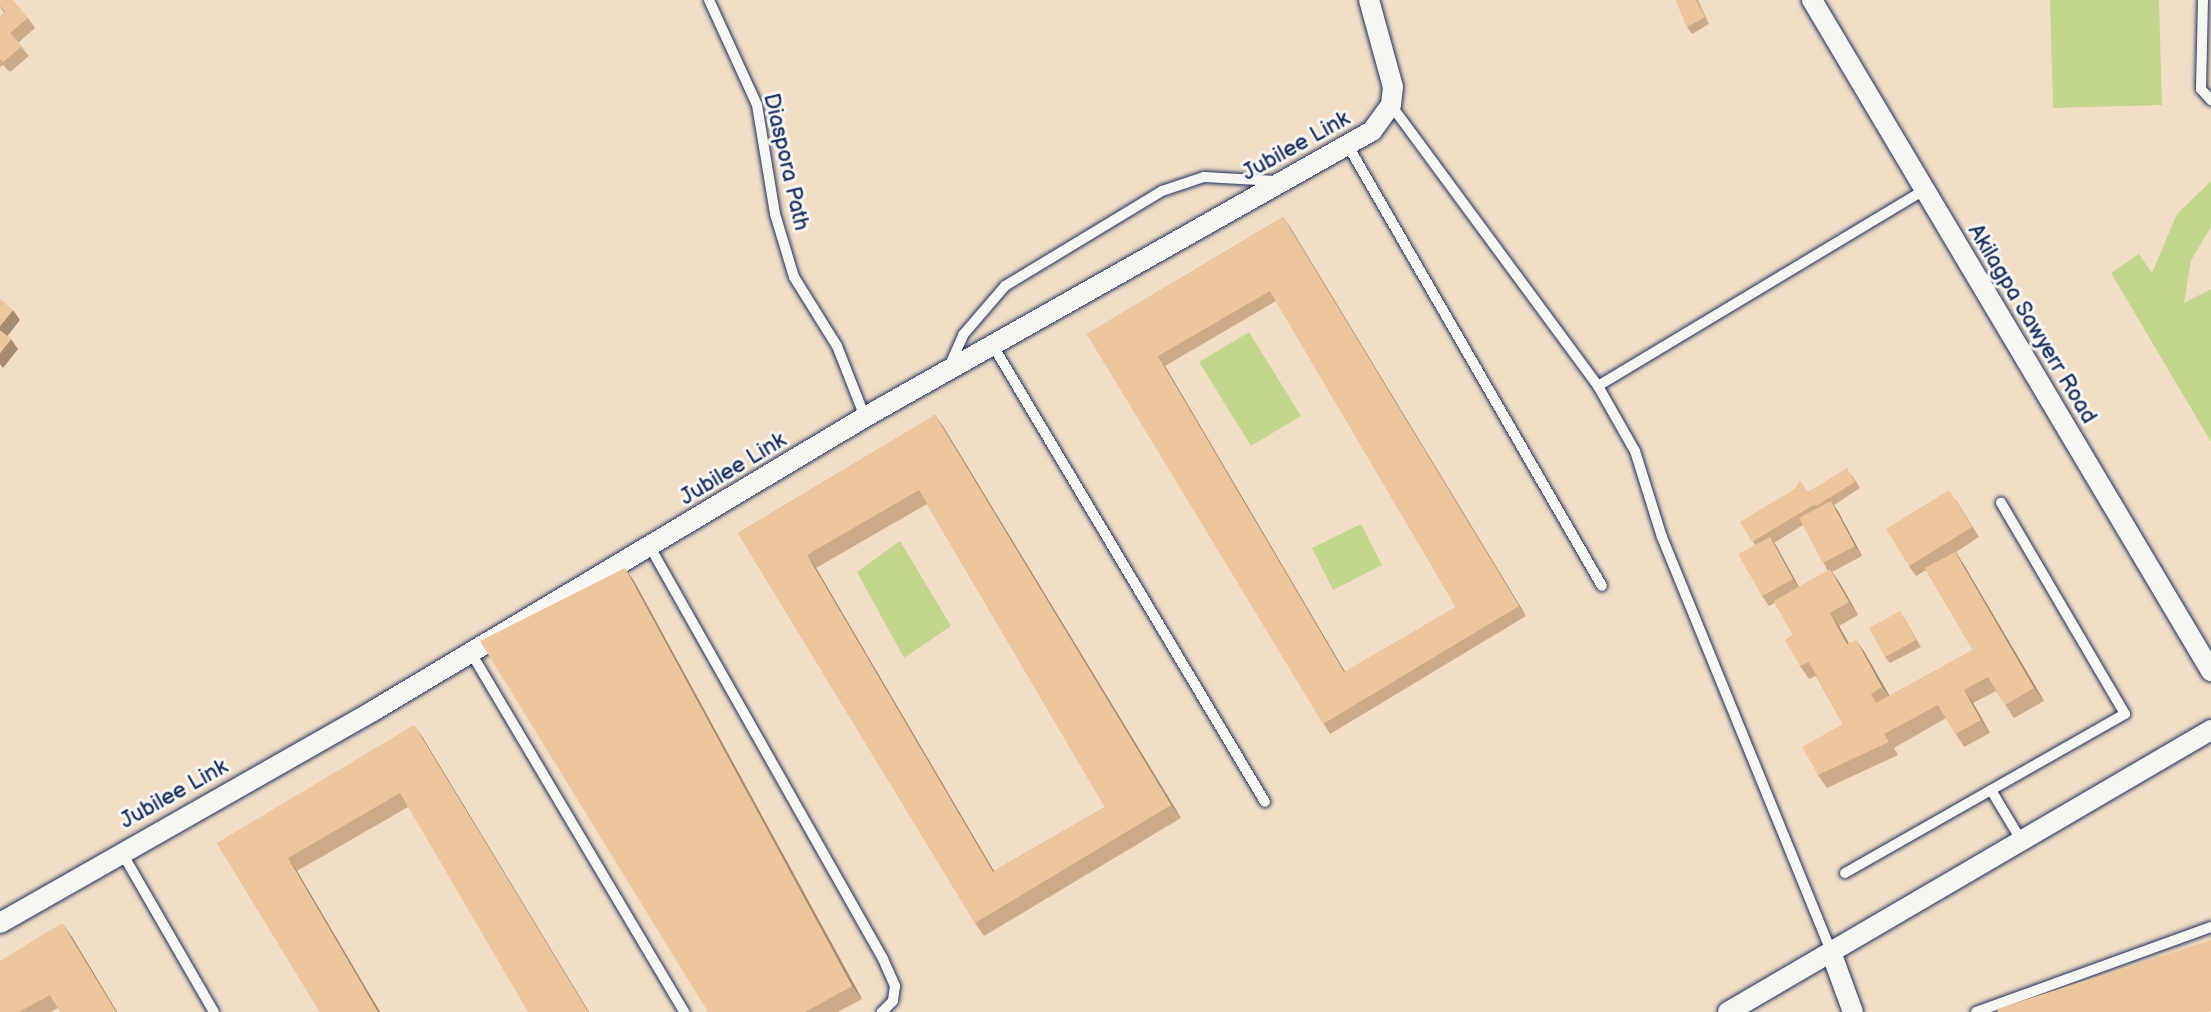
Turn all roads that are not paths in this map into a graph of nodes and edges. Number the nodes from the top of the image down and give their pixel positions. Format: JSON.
{"nodes":[{"id":1,"x":709,"y":0,"type":"edge"},
{"id":2,"x":1369,"y":0,"type":"edge"},
{"id":3,"x":1812,"y":0,"type":"edge"},
{"id":4,"x":2203,"y":0,"type":"edge"},
{"id":5,"x":2211,"y":100,"type":"edge"},
{"id":6,"x":1391,"y":105,"type":"junction"},
{"id":7,"x":1347,"y":144,"type":"junction"},
{"id":8,"x":1280,"y":182,"type":"junction"},
{"id":9,"x":1924,"y":190,"type":"junction"},
{"id":10,"x":992,"y":344,"type":"junction"},
{"id":11,"x":947,"y":373,"type":"junction"},
{"id":12,"x":1598,"y":386,"type":"junction"},
{"id":13,"x":865,"y":417,"type":"junction"},
{"id":14,"x":2001,"y":503,"type":"dead end"},
{"id":15,"x":650,"y":547,"type":"junction"},
{"id":16,"x":1602,"y":586,"type":"dead end"},
{"id":17,"x":470,"y":651,"type":"junction"},
{"id":18,"x":2211,"y":671,"type":"edge"},
{"id":19,"x":2211,"y":730,"type":"edge"},
{"id":20,"x":1991,"y":790,"type":"junction"},
{"id":21,"x":1265,"y":802,"type":"dead end"},
{"id":22,"x":2021,"y":840,"type":"junction"},
{"id":23,"x":121,"y":851,"type":"junction"},
{"id":24,"x":1845,"y":873,"type":"dead end"},
{"id":25,"x":0,"y":923,"type":"edge"},
{"id":26,"x":2211,"y":927,"type":"edge"},
{"id":27,"x":1831,"y":952,"type":"junction"},
{"id":28,"x":214,"y":1012,"type":"edge"},
{"id":29,"x":684,"y":1012,"type":"edge"},
{"id":30,"x":882,"y":1012,"type":"edge"},
{"id":31,"x":1728,"y":1012,"type":"edge"},
{"id":32,"x":1853,"y":1012,"type":"edge"},
{"id":33,"x":1976,"y":1012,"type":"edge"}],
"edges":[{"from":1,"to":13,"type":"lane","name":"Diaspora Path"},
{"from":2,"to":6,"type":"street"},
{"from":3,"to":9,"type":"street","name":"Akilagpa Sawyerr Road"},
{"from":4,"to":5,"type":"lane"},
{"from":6,"to":7,"type":"street","name":"Jubilee Link"},
{"from":6,"to":12,"type":"lane"},
{"from":7,"to":8,"type":"street","name":"Jubilee Link"},
{"from":7,"to":16,"type":"lane"},
{"from":8,"to":10,"type":"street","name":"Jubilee Link"},
{"from":8,"to":11,"type":"lane"},
{"from":9,"to":12,"type":"lane"},
{"from":9,"to":18,"type":"street","name":"Akilagpa Sawyerr Road"},
{"from":10,"to":11,"type":"street","name":"Jubilee Link"},
{"from":10,"to":21,"type":"lane"},
{"from":11,"to":13,"type":"street","name":"Jubilee Link"},
{"from":12,"to":27,"type":"lane"},
{"from":13,"to":15,"type":"street","name":"Jubilee Link"},
{"from":14,"to":20,"type":"lane"},
{"from":15,"to":17,"type":"street","name":"Jubilee Link"},
{"from":15,"to":30,"type":"lane"},
{"from":17,"to":23,"type":"street","name":"Jubilee Link"},
{"from":17,"to":29,"type":"lane"},
{"from":19,"to":22,"type":"street"},
{"from":20,"to":22,"type":"lane"},
{"from":20,"to":24,"type":"lane"},
{"from":22,"to":27,"type":"street"},
{"from":23,"to":25,"type":"street","name":"Jubilee Link"},
{"from":23,"to":28,"type":"lane"},
{"from":26,"to":33,"type":"lane"},
{"from":27,"to":31,"type":"street"},
{"from":27,"to":32,"type":"street"}]}
